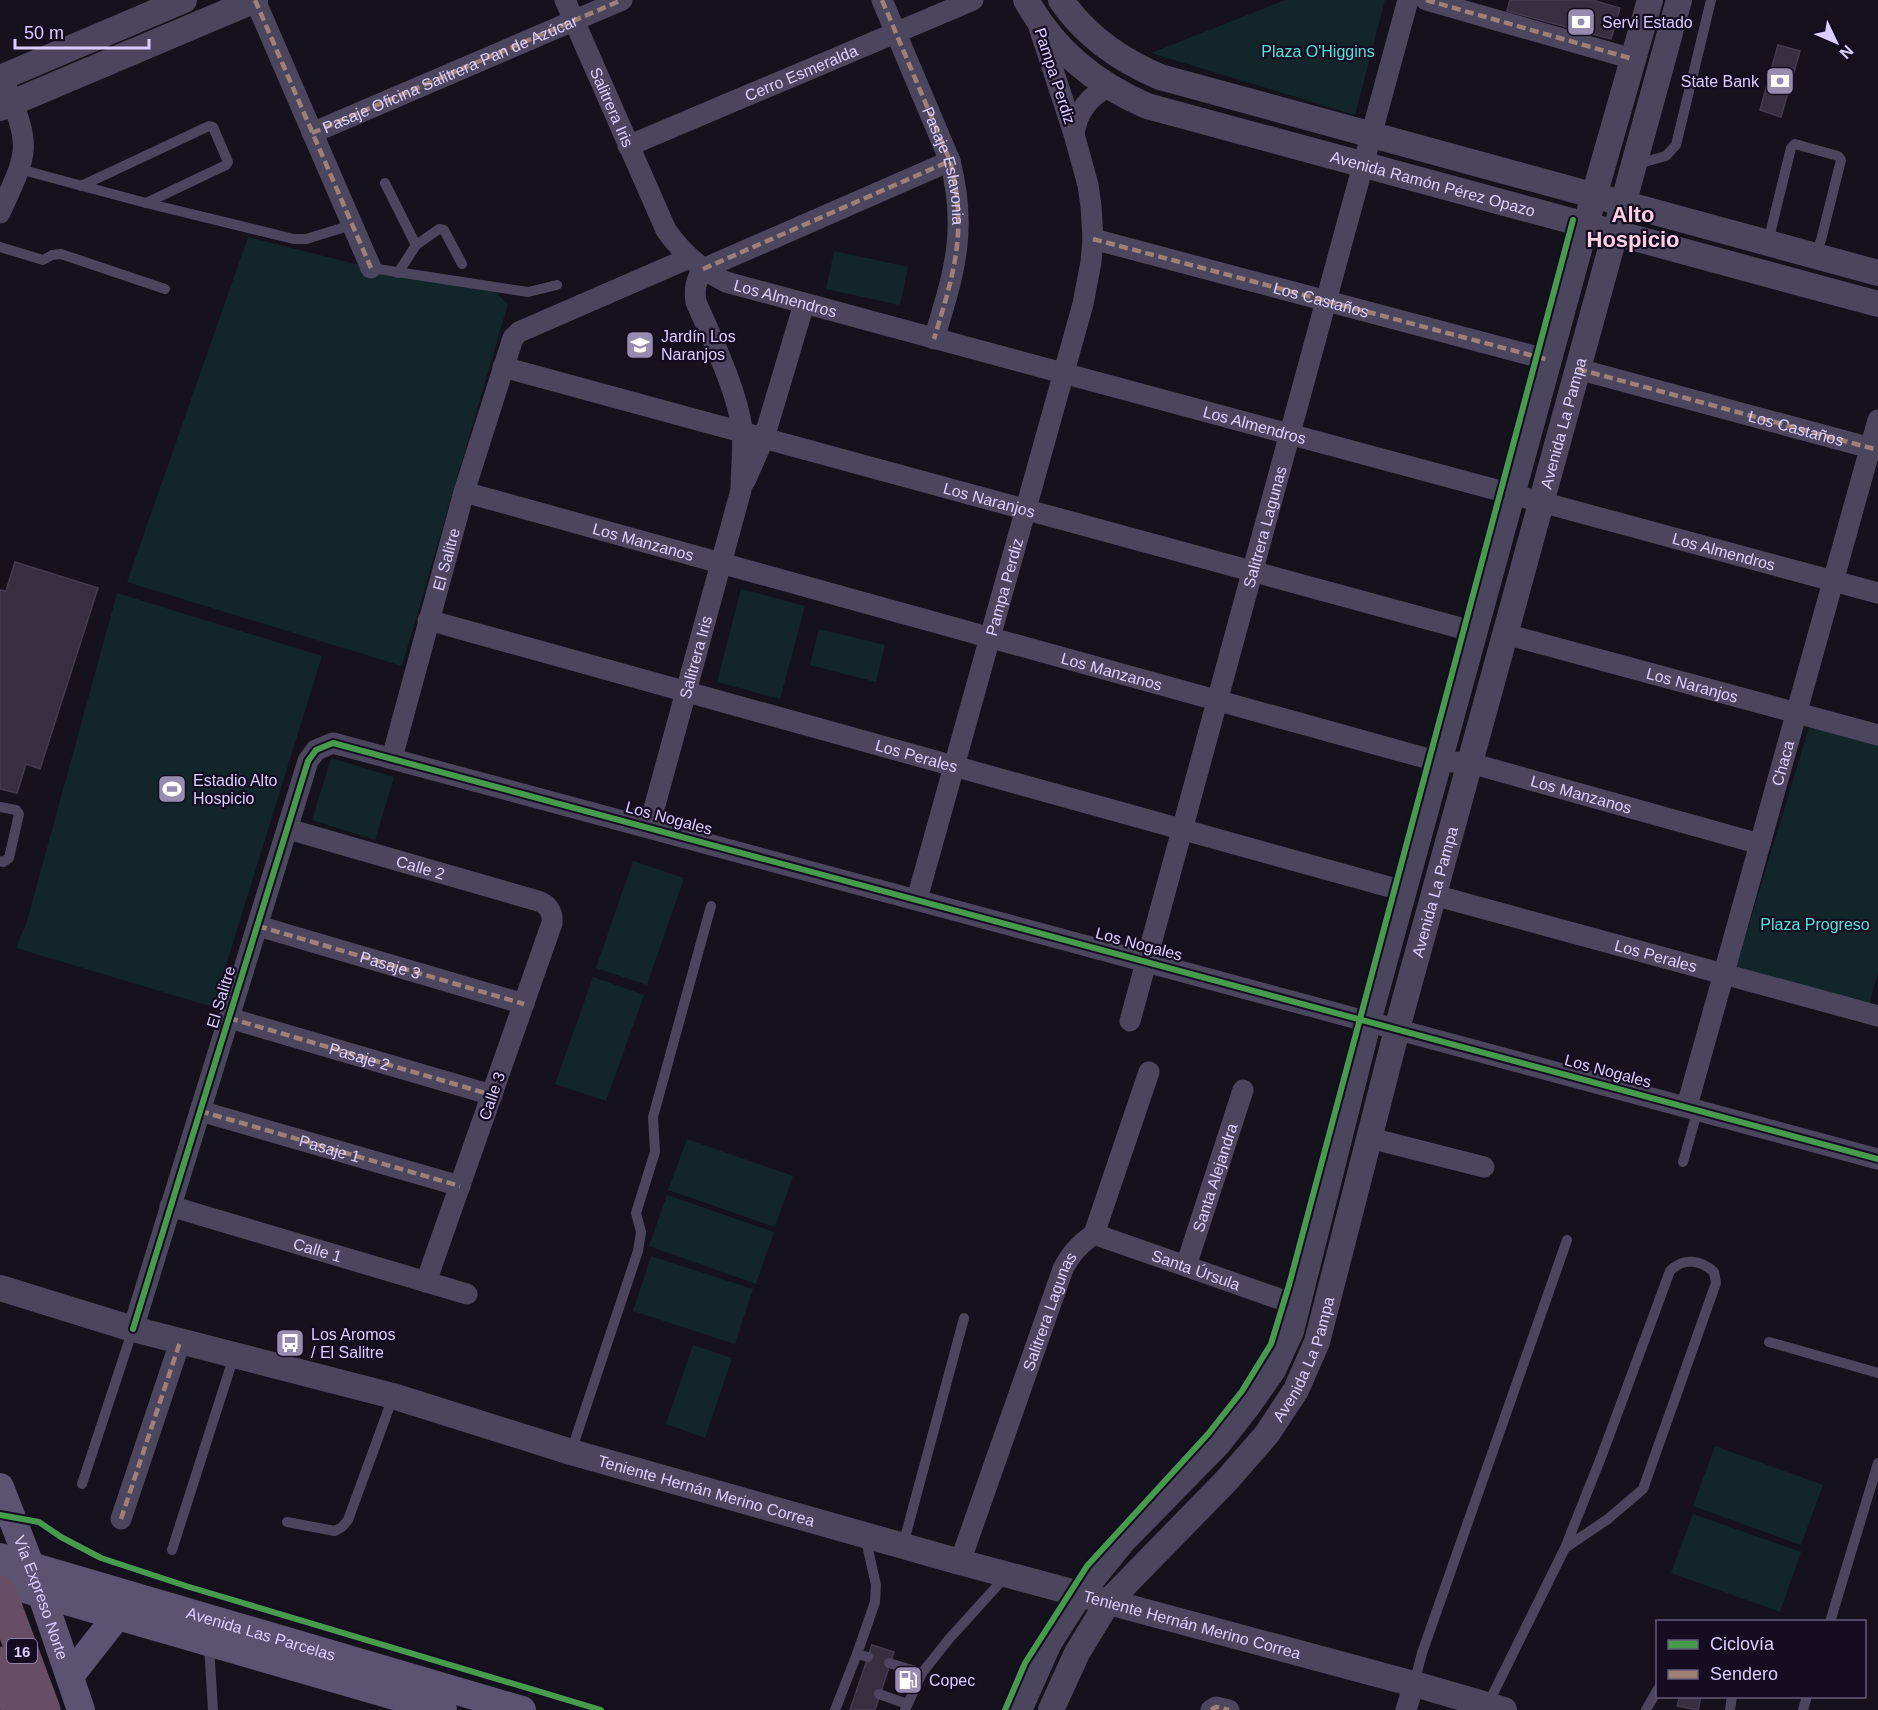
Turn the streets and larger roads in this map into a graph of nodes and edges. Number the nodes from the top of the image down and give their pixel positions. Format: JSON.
{"nodes":[{"id":1,"x":184,"y":0,"type":"edge"},
{"id":2,"x":255,"y":0,"type":"edge"},
{"id":3,"x":565,"y":0,"type":"edge"},
{"id":4,"x":622,"y":0,"type":"edge"},
{"id":5,"x":882,"y":0,"type":"edge"},
{"id":6,"x":973,"y":0,"type":"edge"},
{"id":7,"x":1061,"y":0,"type":"edge"},
{"id":8,"x":1408,"y":0,"type":"edge"},
{"id":9,"x":1426,"y":0,"type":"edge"},
{"id":10,"x":1650,"y":0,"type":"edge"},
{"id":11,"x":1679,"y":0,"type":"edge"},
{"id":12,"x":1031,"y":9,"type":"edge"},
{"id":13,"x":574,"y":21,"type":"junction"},
{"id":14,"x":896,"y":33,"type":"junction"},
{"id":15,"x":1633,"y":59,"type":"junction"},
{"id":16,"x":1,"y":78,"type":"edge"},
{"id":17,"x":1108,"y":87,"type":"junction"},
{"id":18,"x":6,"y":106,"type":"edge"},
{"id":19,"x":312,"y":133,"type":"junction"},
{"id":20,"x":1074,"y":134,"type":"junction"},
{"id":21,"x":1371,"y":135,"type":"junction"},
{"id":22,"x":628,"y":146,"type":"junction"},
{"id":23,"x":950,"y":161,"type":"junction"},
{"id":24,"x":1363,"y":165,"type":"junction"},
{"id":25,"x":1594,"y":195,"type":"junction"},
{"id":26,"x":1623,"y":203,"type":"junction"},
{"id":27,"x":0,"y":213,"type":"edge"},
{"id":28,"x":658,"y":214,"type":"joint"},
{"id":29,"x":1586,"y":224,"type":"junction"},
{"id":30,"x":1615,"y":232,"type":"junction"},
{"id":31,"x":1093,"y":239,"type":"junction"},
{"id":32,"x":696,"y":264,"type":"junction"},
{"id":33,"x":371,"y":268,"type":"road end"},
{"id":34,"x":1878,"y":273,"type":"edge"},
{"id":35,"x":1326,"y":302,"type":"junction"},
{"id":36,"x":804,"y":304,"type":"junction"},
{"id":37,"x":1878,"y":304,"type":"edge"},
{"id":38,"x":934,"y":339,"type":"junction"},
{"id":39,"x":1548,"y":360,"type":"junction"},
{"id":40,"x":503,"y":367,"type":"junction"},
{"id":41,"x":1578,"y":369,"type":"junction"},
{"id":42,"x":1062,"y":374,"type":"junction"},
{"id":43,"x":1878,"y":420,"type":"edge"},
{"id":44,"x":742,"y":433,"type":"junction"},
{"id":45,"x":1289,"y":435,"type":"junction"},
{"id":46,"x":764,"y":438,"type":"junction"},
{"id":47,"x":1874,"y":449,"type":"edge"},
{"id":48,"x":741,"y":490,"type":"junction"},
{"id":49,"x":464,"y":492,"type":"junction"},
{"id":50,"x":1512,"y":495,"type":"junction"},
{"id":51,"x":1541,"y":503,"type":"junction"},
{"id":52,"x":1025,"y":510,"type":"junction"},
{"id":53,"x":720,"y":563,"type":"junction"},
{"id":54,"x":1252,"y":572,"type":"junction"},
{"id":55,"x":1833,"y":581,"type":"junction"},
{"id":56,"x":1878,"y":593,"type":"edge"},
{"id":57,"x":428,"y":620,"type":"junction"},
{"id":58,"x":1475,"y":632,"type":"junction"},
{"id":59,"x":1505,"y":634,"type":"junction"},
{"id":60,"x":989,"y":637,"type":"junction"},
{"id":61,"x":685,"y":691,"type":"junction"},
{"id":62,"x":1217,"y":700,"type":"junction"},
{"id":63,"x":1797,"y":713,"type":"junction"},
{"id":64,"x":1878,"y":735,"type":"edge"},
{"id":65,"x":392,"y":758,"type":"junction"},
{"id":66,"x":1439,"y":761,"type":"junction"},
{"id":67,"x":1470,"y":763,"type":"junction"},
{"id":68,"x":954,"y":766,"type":"junction"},
{"id":69,"x":649,"y":827,"type":"junction"},
{"id":70,"x":288,"y":829,"type":"junction"},
{"id":71,"x":1182,"y":830,"type":"junction"},
{"id":72,"x":1760,"y":844,"type":"junction"},
{"id":73,"x":1404,"y":891,"type":"junction"},
{"id":74,"x":1434,"y":895,"type":"junction"},
{"id":75,"x":917,"y":899,"type":"junction"},
{"id":76,"x":550,"y":909,"type":"joint"},
{"id":77,"x":258,"y":926,"type":"junction"},
{"id":78,"x":1146,"y":960,"type":"junction"},
{"id":79,"x":1724,"y":974,"type":"junction"},
{"id":80,"x":524,"y":1004,"type":"junction"},
{"id":81,"x":1878,"y":1016,"type":"edge"},
{"id":82,"x":229,"y":1018,"type":"junction"},
{"id":83,"x":1369,"y":1020,"type":"junction"},
{"id":84,"x":1130,"y":1021,"type":"dead end"},
{"id":85,"x":1398,"y":1028,"type":"junction"},
{"id":86,"x":1149,"y":1072,"type":"dead end"},
{"id":87,"x":1243,"y":1090,"type":"dead end"},
{"id":88,"x":492,"y":1095,"type":"junction"},
{"id":89,"x":1692,"y":1108,"type":"junction"},
{"id":90,"x":200,"y":1111,"type":"junction"},
{"id":91,"x":1370,"y":1138,"type":"junction"},
{"id":92,"x":1878,"y":1159,"type":"edge"},
{"id":93,"x":1484,"y":1167,"type":"dead end"},
{"id":94,"x":460,"y":1186,"type":"junction"},
{"id":95,"x":170,"y":1206,"type":"junction"},
{"id":96,"x":1094,"y":1234,"type":"junction"},
{"id":97,"x":1186,"y":1266,"type":"junction"},
{"id":98,"x":426,"y":1282,"type":"junction"},
{"id":99,"x":0,"y":1288,"type":"edge"},
{"id":100,"x":467,"y":1294,"type":"dead end"},
{"id":101,"x":1297,"y":1305,"type":"junction"},
{"id":102,"x":132,"y":1329,"type":"junction"},
{"id":103,"x":180,"y":1342,"type":"junction"},
{"id":104,"x":0,"y":1487,"type":"edge"},
{"id":105,"x":121,"y":1519,"type":"dead end"},
{"id":106,"x":960,"y":1562,"type":"junction"},
{"id":107,"x":16,"y":1577,"type":"edge"},
{"id":108,"x":1080,"y":1594,"type":"junction"},
{"id":109,"x":1108,"y":1602,"type":"junction"},
{"id":110,"x":117,"y":1616,"type":"junction"},
{"id":111,"x":0,"y":1663,"type":"edge"},
{"id":112,"x":70,"y":1676,"type":"junction"},
{"id":113,"x":1414,"y":1684,"type":"junction"},
{"id":114,"x":1496,"y":1708,"type":"edge"},
{"id":115,"x":18,"y":1710,"type":"edge"},
{"id":116,"x":44,"y":1710,"type":"edge"},
{"id":117,"x":81,"y":1710,"type":"edge"},
{"id":118,"x":442,"y":1710,"type":"edge"},
{"id":119,"x":522,"y":1710,"type":"edge"},
{"id":120,"x":1019,"y":1710,"type":"edge"},
{"id":121,"x":1051,"y":1710,"type":"edge"},
{"id":122,"x":1211,"y":1710,"type":"edge"},
{"id":123,"x":1229,"y":1710,"type":"edge"},
{"id":124,"x":1406,"y":1710,"type":"edge"}],
"edges":[{"from":1,"to":16,"type":"street"},
{"from":2,"to":18,"type":"street"},
{"from":2,"to":19,"type":"street"},
{"from":3,"to":13,"type":"street","name":"Salitrera Iris"},
{"from":4,"to":13,"type":"street","name":"Pasaje Oficina Salitrera Pan de Azúcar"},
{"from":5,"to":14,"type":"street","name":"Pasaje Eslavonia"},
{"from":6,"to":14,"type":"street","name":"Cerro Esmeralda"},
{"from":7,"to":21,"type":"street","name":"Avenida Ramón Pérez Opazo"},
{"from":8,"to":21,"type":"street","name":"Salitrera Lagunas"},
{"from":9,"to":15,"type":"street"},
{"from":10,"to":15,"type":"street","name":"Avenida La Pampa"},
{"from":11,"to":26,"type":"street","name":"Avenida La Pampa"},
{"from":12,"to":17,"type":"street","name":"Avenida Ramón Pérez Opazo"},
{"from":12,"to":20,"type":"street","name":"Pampa Perdiz"},
{"from":13,"to":19,"type":"street","name":"Pasaje Oficina Salitrera Pan de Azúcar"},
{"from":13,"to":22,"type":"street","name":"Salitrera Iris"},
{"from":14,"to":22,"type":"street","name":"Cerro Esmeralda"},
{"from":14,"to":23,"type":"street","name":"Pasaje Eslavonia"},
{"from":15,"to":25,"type":"street","name":"Avenida La Pampa"},
{"from":16,"to":18,"type":"street"},
{"from":17,"to":20,"type":"street","name":"Pampa Perdiz"},
{"from":17,"to":24,"type":"street","name":"Avenida Ramón Pérez Opazo"},
{"from":18,"to":27,"type":"street"},
{"from":19,"to":33,"type":"street"},
{"from":20,"to":31,"type":"street","name":"Pampa Perdiz"},
{"from":21,"to":24,"type":"street","name":"Salitrera Lagunas"},
{"from":21,"to":25,"type":"street","name":"Avenida Ramón Pérez Opazo"},
{"from":22,"to":28,"type":"street","name":"Salitrera Iris"},
{"from":23,"to":32,"type":"street","name":"El Salitre"},
{"from":23,"to":38,"type":"street","name":"Pasaje Eslavonia"},
{"from":24,"to":29,"type":"street","name":"Avenida Ramón Pérez Opazo"},
{"from":24,"to":35,"type":"street","name":"Salitrera Lagunas"},
{"from":25,"to":26,"type":"street","name":"Avenida Ramón Pérez Opazo"},
{"from":25,"to":29,"type":"street","name":"Avenida La Pampa"},
{"from":26,"to":30,"type":"street","name":"Avenida La Pampa"},
{"from":26,"to":34,"type":"street","name":"Avenida Ramón Pérez Opazo"},
{"from":28,"to":32,"type":"street","name":"Los Almendros"},
{"from":29,"to":30,"type":"street","name":"Avenida Ramón Pérez Opazo"},
{"from":29,"to":39,"type":"street","name":"Avenida La Pampa"},
{"from":30,"to":37,"type":"street","name":"Avenida Ramón Pérez Opazo"},
{"from":30,"to":41,"type":"street","name":"Avenida La Pampa"},
{"from":31,"to":35,"type":"street","name":"Los Castaños"},
{"from":31,"to":42,"type":"street","name":"Pampa Perdiz"},
{"from":32,"to":36,"type":"street","name":"Los Almendros"},
{"from":32,"to":40,"type":"street","name":"El Salitre"},
{"from":32,"to":44,"type":"street","name":"Salitrera Iris"},
{"from":35,"to":39,"type":"street","name":"Los Castaños"},
{"from":35,"to":45,"type":"street","name":"Salitrera Lagunas"},
{"from":36,"to":38,"type":"street","name":"Los Almendros"},
{"from":36,"to":46,"type":"street","name":"Salitrera Iris"},
{"from":38,"to":42,"type":"street","name":"Los Almendros"},
{"from":39,"to":50,"type":"street","name":"Avenida La Pampa"},
{"from":40,"to":44,"type":"street","name":"Los Naranjos"},
{"from":40,"to":49,"type":"street","name":"El Salitre"},
{"from":41,"to":47,"type":"street","name":"Los Castaños"},
{"from":41,"to":51,"type":"street","name":"Avenida La Pampa"},
{"from":42,"to":45,"type":"street","name":"Los Almendros"},
{"from":42,"to":52,"type":"street","name":"Pampa Perdiz"},
{"from":43,"to":47,"type":"street","name":"Chaca"},
{"from":44,"to":46,"type":"street","name":"Los Naranjos"},
{"from":44,"to":48,"type":"street","name":"Salitrera Iris"},
{"from":45,"to":50,"type":"street","name":"Los Almendros"},
{"from":45,"to":54,"type":"street","name":"Salitrera Lagunas"},
{"from":46,"to":48,"type":"street","name":"Salitrera Iris"},
{"from":46,"to":52,"type":"street","name":"Los Naranjos"},
{"from":47,"to":55,"type":"street","name":"Chaca"},
{"from":48,"to":53,"type":"street","name":"Salitrera Iris"},
{"from":49,"to":53,"type":"street","name":"Los Manzanos"},
{"from":49,"to":57,"type":"street","name":"El Salitre"},
{"from":50,"to":51,"type":"street","name":"Los Almendros"},
{"from":50,"to":58,"type":"street","name":"Avenida La Pampa"},
{"from":51,"to":55,"type":"street","name":"Los Almendros"},
{"from":51,"to":59,"type":"street","name":"Avenida La Pampa"},
{"from":52,"to":54,"type":"street","name":"Los Naranjos"},
{"from":52,"to":60,"type":"street","name":"Pampa Perdiz"},
{"from":53,"to":60,"type":"street","name":"Los Manzanos"},
{"from":53,"to":61,"type":"street","name":"Salitrera Iris"},
{"from":54,"to":58,"type":"street","name":"Los Naranjos"},
{"from":54,"to":62,"type":"street","name":"Salitrera Lagunas"},
{"from":55,"to":56,"type":"street","name":"Los Almendros"},
{"from":55,"to":63,"type":"street","name":"Chaca"},
{"from":57,"to":61,"type":"street","name":"Los Perales"},
{"from":57,"to":65,"type":"street","name":"El Salitre"},
{"from":58,"to":66,"type":"street","name":"Avenida La Pampa"},
{"from":59,"to":63,"type":"street","name":"Los Naranjos"},
{"from":59,"to":67,"type":"street","name":"Avenida La Pampa"},
{"from":60,"to":62,"type":"street","name":"Los Manzanos"},
{"from":60,"to":68,"type":"street","name":"Pampa Perdiz"},
{"from":61,"to":68,"type":"street","name":"Los Perales"},
{"from":61,"to":69,"type":"street","name":"Salitrera Iris"},
{"from":62,"to":66,"type":"street","name":"Los Manzanos"},
{"from":62,"to":71,"type":"street","name":"Salitrera Lagunas"},
{"from":63,"to":64,"type":"street","name":"Los Naranjos"},
{"from":63,"to":72,"type":"street","name":"Chaca"},
{"from":65,"to":69,"type":"street","name":"Los Nogales"},
{"from":65,"to":70,"type":"street","name":"El Salitre"},
{"from":66,"to":67,"type":"street","name":"Los Manzanos"},
{"from":66,"to":73,"type":"street","name":"Avenida La Pampa"},
{"from":67,"to":72,"type":"street","name":"Los Manzanos"},
{"from":67,"to":74,"type":"street","name":"Avenida La Pampa"},
{"from":68,"to":71,"type":"street","name":"Los Perales"},
{"from":68,"to":75,"type":"street","name":"Pampa Perdiz"},
{"from":69,"to":75,"type":"street","name":"Los Nogales"},
{"from":70,"to":76,"type":"street","name":"Calle 2"},
{"from":70,"to":77,"type":"street","name":"El Salitre"},
{"from":71,"to":73,"type":"street","name":"Los Perales"},
{"from":71,"to":78,"type":"street","name":"Salitrera Lagunas"},
{"from":72,"to":79,"type":"street","name":"Chaca"},
{"from":73,"to":83,"type":"street","name":"Avenida La Pampa"},
{"from":74,"to":79,"type":"street","name":"Los Perales"},
{"from":74,"to":85,"type":"street","name":"Avenida La Pampa"},
{"from":75,"to":78,"type":"street","name":"Los Nogales"},
{"from":76,"to":80,"type":"street","name":"Calle 3"},
{"from":77,"to":80,"type":"street","name":"Pasaje 3"},
{"from":77,"to":82,"type":"street","name":"El Salitre"},
{"from":78,"to":83,"type":"street","name":"Los Nogales"},
{"from":78,"to":84,"type":"street","name":"Salitrera Lagunas"},
{"from":79,"to":81,"type":"street","name":"Los Perales"},
{"from":79,"to":89,"type":"street","name":"Chaca"},
{"from":80,"to":88,"type":"street","name":"Calle 3"},
{"from":82,"to":88,"type":"street","name":"Pasaje 2"},
{"from":82,"to":90,"type":"street","name":"El Salitre"},
{"from":83,"to":85,"type":"street","name":"Los Nogales"},
{"from":83,"to":101,"type":"street","name":"Avenida La Pampa"},
{"from":85,"to":89,"type":"street","name":"Los Nogales"},
{"from":85,"to":91,"type":"street","name":"Avenida La Pampa"},
{"from":86,"to":96,"type":"street","name":"Salitrera Lagunas"},
{"from":87,"to":97,"type":"street","name":"Santa Alejandra"},
{"from":88,"to":94,"type":"street","name":"Calle 3"},
{"from":89,"to":92,"type":"street","name":"Los Nogales"},
{"from":90,"to":94,"type":"street","name":"Pasaje 1"},
{"from":90,"to":95,"type":"street","name":"El Salitre"},
{"from":91,"to":93,"type":"street"},
{"from":91,"to":109,"type":"street","name":"Avenida La Pampa"},
{"from":94,"to":98,"type":"street","name":"Calle 3"},
{"from":95,"to":98,"type":"street","name":"Calle 1"},
{"from":95,"to":102,"type":"street","name":"El Salitre"},
{"from":96,"to":97,"type":"street","name":"Santa Úrsula"},
{"from":96,"to":106,"type":"street","name":"Salitrera Lagunas"},
{"from":97,"to":101,"type":"street","name":"Santa Úrsula"},
{"from":98,"to":100,"type":"street","name":"Calle 1"},
{"from":99,"to":102,"type":"street","name":"Teniente Hernán Merino Correa"},
{"from":101,"to":108,"type":"street","name":"Avenida La Pampa"},
{"from":102,"to":103,"type":"street","name":"Teniente Hernán Merino Correa"},
{"from":103,"to":105,"type":"street"},
{"from":103,"to":106,"type":"street","name":"Teniente Hernán Merino Correa"},
{"from":104,"to":107,"type":"main road","name":"Vía Expreso Norte"},
{"from":106,"to":108,"type":"street","name":"Teniente Hernán Merino Correa"},
{"from":107,"to":110,"type":"main road","name":"Avenida Las Parcelas"},
{"from":107,"to":112,"type":"main road","name":"Vía Expreso Norte"},
{"from":107,"to":116,"type":"highway","number":"16"},
{"from":107,"to":119,"type":"main road","name":"Avenida Las Parcelas"},
{"from":108,"to":109,"type":"street","name":"Teniente Hernán Merino Correa"},
{"from":108,"to":120,"type":"street","name":"Avenida La Pampa"},
{"from":109,"to":113,"type":"street","name":"Teniente Hernán Merino Correa"},
{"from":109,"to":121,"type":"street","name":"Avenida La Pampa"},
{"from":110,"to":112,"type":"main road"},
{"from":110,"to":118,"type":"main road","name":"Avenida Las Parcelas"},
{"from":111,"to":115,"type":"highway","number":"16"},
{"from":112,"to":117,"type":"main road","name":"Vía Expreso Norte"},
{"from":113,"to":114,"type":"street","name":"Teniente Hernán Merino Correa"},
{"from":113,"to":124,"type":"street"},
{"from":122,"to":123,"type":"street"}]}
